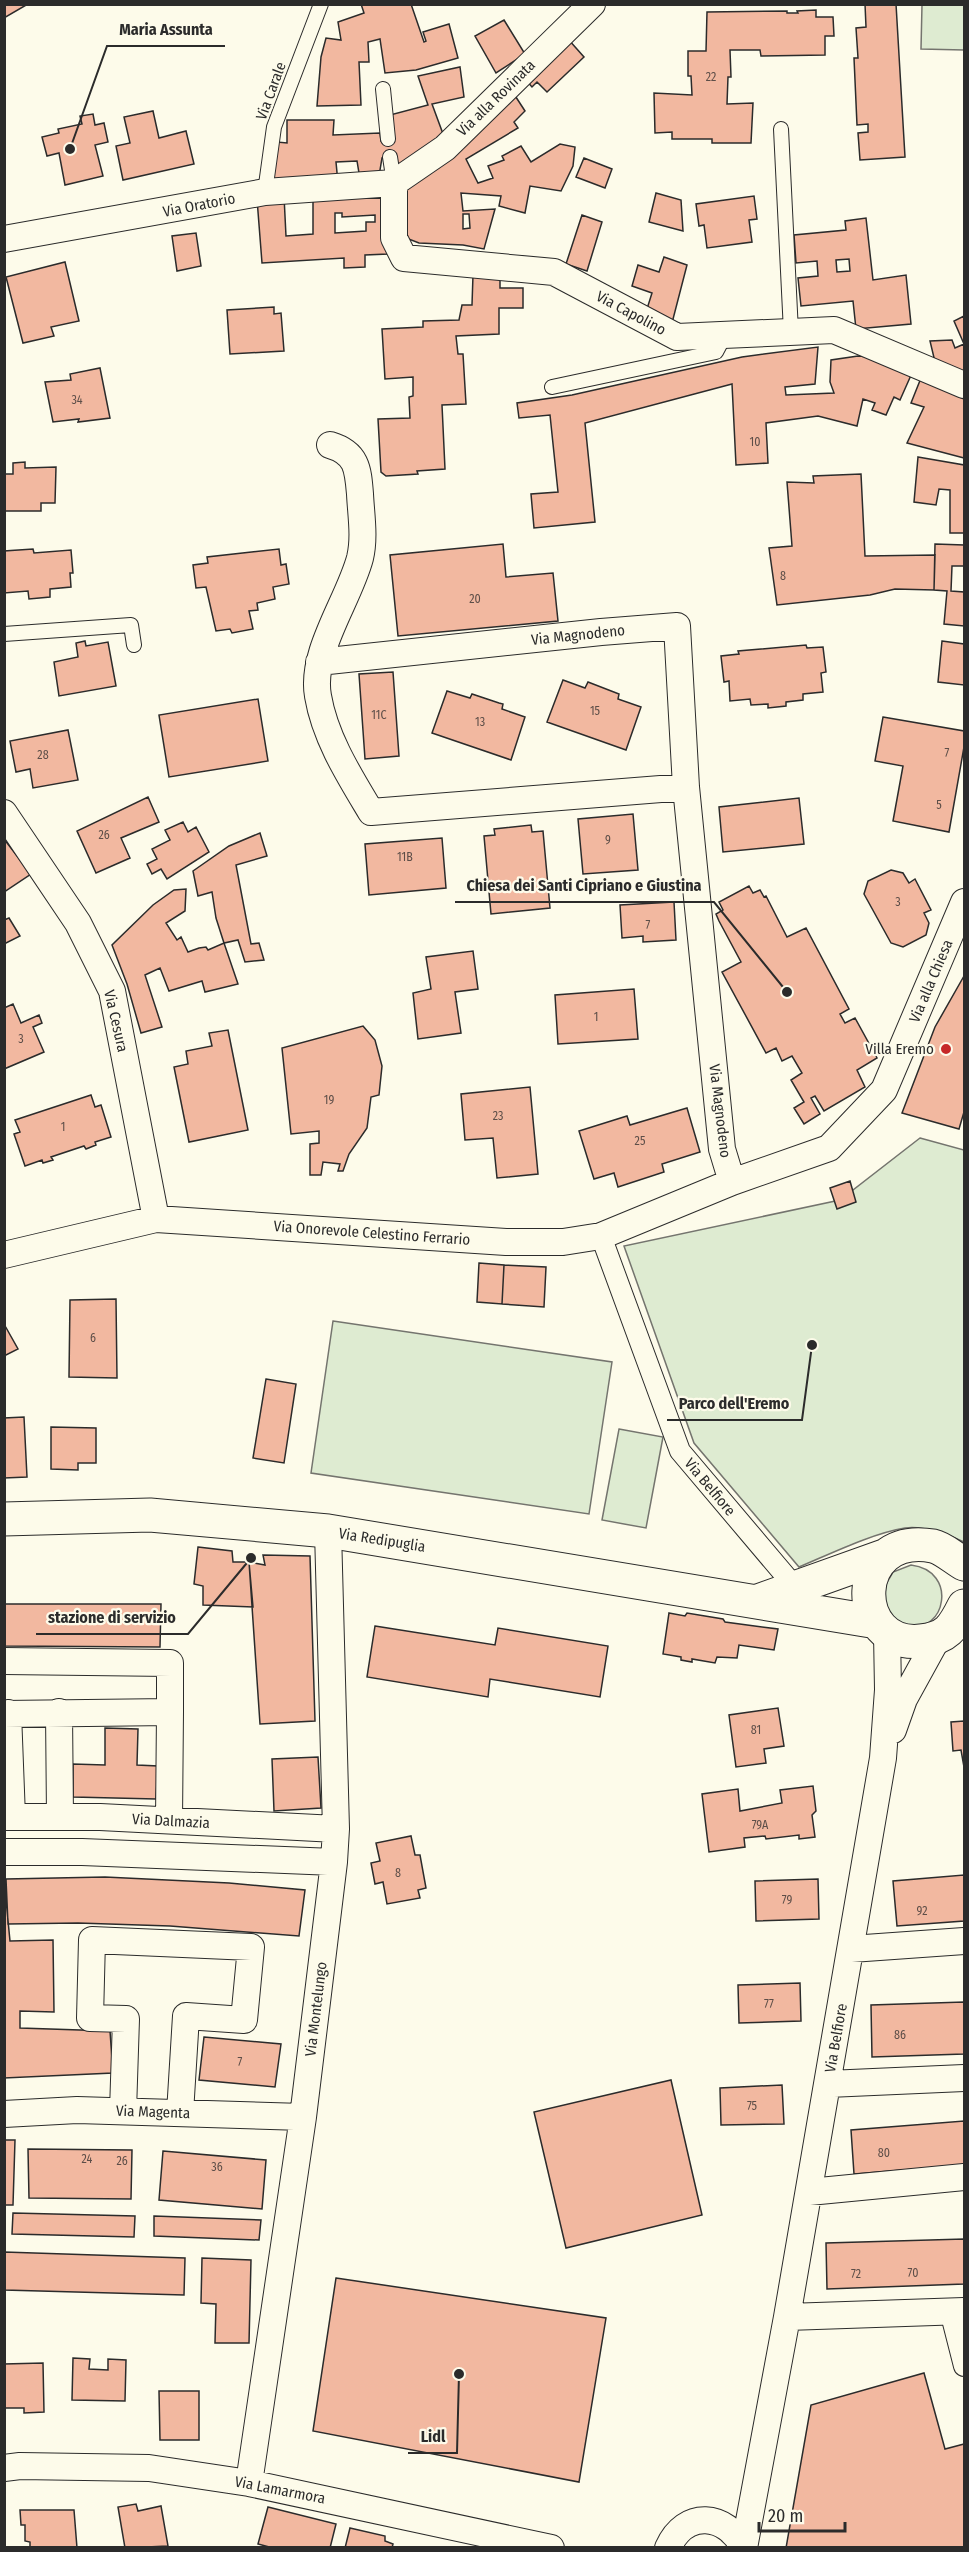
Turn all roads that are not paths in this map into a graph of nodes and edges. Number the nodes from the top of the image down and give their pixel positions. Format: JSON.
{"nodes":[{"id":1,"x":321,"y":4,"type":"edge"},
{"id":2,"x":591,"y":4,"type":"edge"},
{"id":3,"x":383,"y":89,"type":"dead end"},
{"id":4,"x":781,"y":129,"type":"dead end"},
{"id":5,"x":388,"y":139,"type":"dead end"},
{"id":6,"x":390,"y":158,"type":"dead end"},
{"id":7,"x":394,"y":183,"type":"junction"},
{"id":8,"x":265,"y":192,"type":"junction"},
{"id":9,"x":4,"y":239,"type":"edge"},
{"id":10,"x":791,"y":332,"type":"junction"},
{"id":11,"x":724,"y":335,"type":"junction"},
{"id":12,"x":964,"y":385,"type":"edge"},
{"id":13,"x":552,"y":387,"type":"dead end"},
{"id":14,"x":330,"y":445,"type":"dead end"},
{"id":15,"x":4,"y":634,"type":"edge"},
{"id":16,"x":134,"y":645,"type":"dead end"},
{"id":17,"x":319,"y":662,"type":"junction"},
{"id":18,"x":686,"y":787,"type":"junction"},
{"id":19,"x":4,"y":813,"type":"edge"},
{"id":20,"x":964,"y":902,"type":"edge"},
{"id":21,"x":732,"y":1182,"type":"junction"},
{"id":22,"x":156,"y":1219,"type":"junction"},
{"id":23,"x":601,"y":1236,"type":"junction"},
{"id":24,"x":4,"y":1255,"type":"edge"},
{"id":25,"x":4,"y":1519,"type":"edge"},
{"id":26,"x":328,"y":1531,"type":"junction"},
{"id":27,"x":884,"y":1556,"type":"junction"},
{"id":28,"x":961,"y":1567,"type":"edge"},
{"id":29,"x":795,"y":1587,"type":"junction"},
{"id":30,"x":756,"y":1601,"type":"junction"},
{"id":31,"x":955,"y":1626,"type":"edge"},
{"id":32,"x":882,"y":1628,"type":"junction"},
{"id":33,"x":4,"y":1661,"type":"edge"},
{"id":34,"x":59,"y":1712,"type":"junction"},
{"id":35,"x":170,"y":1712,"type":"junction"},
{"id":36,"x":6,"y":1714,"type":"edge"},
{"id":37,"x":883,"y":1758,"type":"junction"},
{"id":38,"x":8,"y":1817,"type":"edge"},
{"id":39,"x":60,"y":1817,"type":"junction"},
{"id":40,"x":169,"y":1820,"type":"junction"},
{"id":41,"x":336,"y":1829,"type":"junction"},
{"id":42,"x":4,"y":1852,"type":"edge"},
{"id":43,"x":334,"y":1862,"type":"junction"},
{"id":44,"x":964,"y":1941,"type":"edge"},
{"id":45,"x":850,"y":1950,"type":"junction"},
{"id":46,"x":964,"y":2078,"type":"edge"},
{"id":47,"x":828,"y":2084,"type":"junction"},
{"id":48,"x":123,"y":2111,"type":"junction"},
{"id":49,"x":180,"y":2113,"type":"junction"},
{"id":50,"x":4,"y":2115,"type":"edge"},
{"id":51,"x":303,"y":2117,"type":"junction"},
{"id":52,"x":964,"y":2177,"type":"edge"},
{"id":53,"x":809,"y":2192,"type":"junction"},
{"id":54,"x":957,"y":2311,"type":"edge"},
{"id":55,"x":788,"y":2317,"type":"junction"},
{"id":56,"x":964,"y":2366,"type":"edge"},
{"id":57,"x":4,"y":2468,"type":"edge"},
{"id":58,"x":249,"y":2483,"type":"junction"},
{"id":59,"x":551,"y":2547,"type":"edge"},
{"id":60,"x":668,"y":2547,"type":"edge"},
{"id":61,"x":744,"y":2547,"type":"edge"}],
"edges":[{"from":1,"to":8,"type":"lane","name":"Via Carale"},
{"from":2,"to":7,"type":"street","name":"Via alla Rovinata"},
{"from":3,"to":5,"type":"lane"},
{"from":4,"to":10,"type":"lane"},
{"from":6,"to":7,"type":"lane"},
{"from":7,"to":8,"type":"street","name":"Via Oratorio"},
{"from":7,"to":11,"type":"street","name":"Via Capolino"},
{"from":8,"to":9,"type":"street","name":"Via Oratorio"},
{"from":10,"to":11,"type":"street","name":"Via Capolino"},
{"from":10,"to":12,"type":"street","name":"Via Capolino"},
{"from":11,"to":13,"type":"lane"},
{"from":14,"to":17,"type":"street"},
{"from":15,"to":16,"type":"lane"},
{"from":17,"to":18,"type":"street"},
{"from":17,"to":18,"type":"street","name":"Via Magnodeno"},
{"from":18,"to":21,"type":"street","name":"Via Magnodeno"},
{"from":19,"to":22,"type":"street","name":"Via Cesura"},
{"from":20,"to":21,"type":"street","name":"Via alla Chiesa"},
{"from":21,"to":23,"type":"street","name":"Via Onorevole Celestino Ferrario"},
{"from":22,"to":23,"type":"street","name":"Via Onorevole Celestino Ferrario"},
{"from":22,"to":24,"type":"street","name":"Via Onorevole Celestino Ferrario"},
{"from":23,"to":29,"type":"street","name":"Via Belfiore"},
{"from":25,"to":26,"type":"main road","name":"Via Redipuglia"},
{"from":26,"to":30,"type":"main road","name":"Via Redipuglia"},
{"from":26,"to":41,"type":"street","name":"Via Montelungo"},
{"from":27,"to":28,"type":"main road","name":"Via Redipuglia"},
{"from":27,"to":29,"type":"main road","name":"Via Redipuglia"},
{"from":27,"to":32,"type":"main road"},
{"from":29,"to":30,"type":"main road","name":"Via Redipuglia"},
{"from":30,"to":32,"type":"main road","name":"Via Redipuglia"},
{"from":31,"to":32,"type":"main road","name":"Via Redipuglia"},
{"from":31,"to":37,"type":"street","name":"Via Belfiore"},
{"from":32,"to":37,"type":"street","name":"Via Belfiore"},
{"from":33,"to":35,"type":"street"},
{"from":34,"to":35,"type":"street"},
{"from":34,"to":36,"type":"street"},
{"from":34,"to":39,"type":"street"},
{"from":35,"to":40,"type":"street"},
{"from":36,"to":38,"type":"street"},
{"from":37,"to":45,"type":"street","name":"Via Belfiore"},
{"from":38,"to":39,"type":"street","name":"Via Dalmazia"},
{"from":39,"to":40,"type":"street","name":"Via Dalmazia"},
{"from":40,"to":41,"type":"street","name":"Via Dalmazia"},
{"from":41,"to":43,"type":"street","name":"Via Montelungo"},
{"from":42,"to":43,"type":"street"},
{"from":43,"to":51,"type":"street","name":"Via Montelungo"},
{"from":44,"to":45,"type":"street"},
{"from":45,"to":47,"type":"street","name":"Via Belfiore"},
{"from":46,"to":47,"type":"street"},
{"from":47,"to":53,"type":"street","name":"Via Belfiore"},
{"from":48,"to":49,"type":"street","name":"Via Magenta"},
{"from":48,"to":49,"type":"street"},
{"from":48,"to":50,"type":"street","name":"Via Magenta"},
{"from":49,"to":51,"type":"street","name":"Via Magenta"},
{"from":51,"to":58,"type":"street","name":"Via Montelungo"},
{"from":52,"to":53,"type":"street"},
{"from":53,"to":55,"type":"street","name":"Via Belfiore"},
{"from":54,"to":55,"type":"street"},
{"from":54,"to":56,"type":"street"},
{"from":55,"to":61,"type":"street","name":"Via Belfiore"},
{"from":57,"to":58,"type":"street","name":"Via Lamarmora"},
{"from":58,"to":59,"type":"street","name":"Via Lamarmora"},
{"from":60,"to":61,"type":"street"}]}
